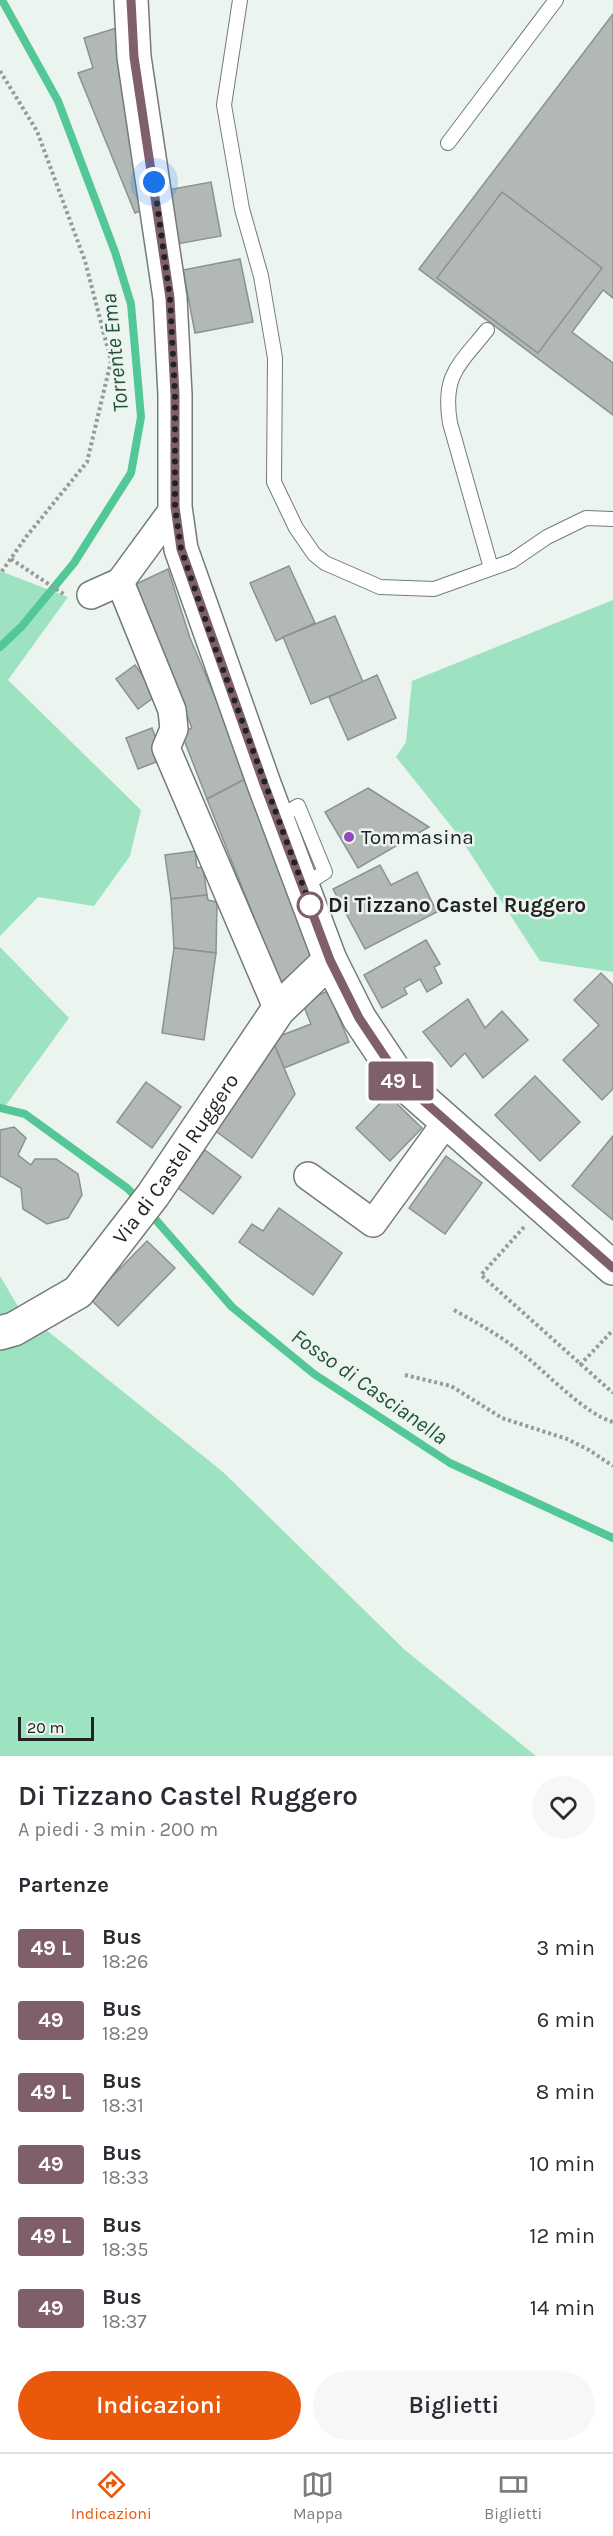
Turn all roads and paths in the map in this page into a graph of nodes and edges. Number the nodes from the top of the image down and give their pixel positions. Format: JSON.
{"nodes":[{"id":1,"x":131,"y":0,"type":"edge"},
{"id":2,"x":240,"y":0,"type":"edge"},
{"id":3,"x":556,"y":0,"type":"edge"},
{"id":4,"x":0,"y":71,"type":"edge"},
{"id":5,"x":448,"y":142,"type":"dead end"},
{"id":6,"x":487,"y":330,"type":"dead end"},
{"id":7,"x":175,"y":507,"type":"junction"},
{"id":8,"x":613,"y":519,"type":"edge"},
{"id":9,"x":11,"y":559,"type":"junction"},
{"id":10,"x":491,"y":568,"type":"junction"},
{"id":11,"x":0,"y":574,"type":"edge"},
{"id":12,"x":120,"y":582,"type":"junction"},
{"id":13,"x":91,"y":595,"type":"joint"},
{"id":14,"x":330,"y":960,"type":"junction"},
{"id":15,"x":278,"y":1010,"type":"junction"},
{"id":16,"x":447,"y":1121,"type":"junction"},
{"id":17,"x":308,"y":1176,"type":"dead end"},
{"id":18,"x":543,"y":1207,"type":"junction"},
{"id":19,"x":613,"y":1268,"type":"edge"},
{"id":20,"x":454,"y":1310,"type":"dead end"},
{"id":21,"x":613,"y":1330,"type":"edge"},
{"id":22,"x":0,"y":1333,"type":"edge"},
{"id":23,"x":580,"y":1365,"type":"junction"},
{"id":24,"x":405,"y":1375,"type":"dead end"},
{"id":25,"x":613,"y":1393,"type":"edge"},
{"id":26,"x":613,"y":1422,"type":"edge"},
{"id":27,"x":613,"y":1466,"type":"edge"}],
"edges":[{"from":1,"to":7,"type":"main road"},
{"from":2,"to":10,"type":"lane"},
{"from":3,"to":5,"type":"lane"},
{"from":4,"to":9,"type":"path"},
{"from":6,"to":10,"type":"lane"},
{"from":7,"to":12,"type":"street"},
{"from":7,"to":14,"type":"main road"},
{"from":8,"to":10,"type":"lane"},
{"from":9,"to":11,"type":"path"},
{"from":9,"to":13,"type":"path"},
{"from":12,"to":13,"type":"street"},
{"from":12,"to":15,"type":"street"},
{"from":14,"to":15,"type":"main road","name":"Via di Castel Ruggero"},
{"from":14,"to":16,"type":"main road"},
{"from":15,"to":22,"type":"main road","name":"Via di Castel Ruggero"},
{"from":16,"to":17,"type":"street"},
{"from":16,"to":18,"type":"main road"},
{"from":18,"to":19,"type":"main road"},
{"from":18,"to":23,"type":"path"},
{"from":20,"to":26,"type":"path"},
{"from":21,"to":23,"type":"path"},
{"from":23,"to":25,"type":"path"},
{"from":24,"to":27,"type":"path"}]}
